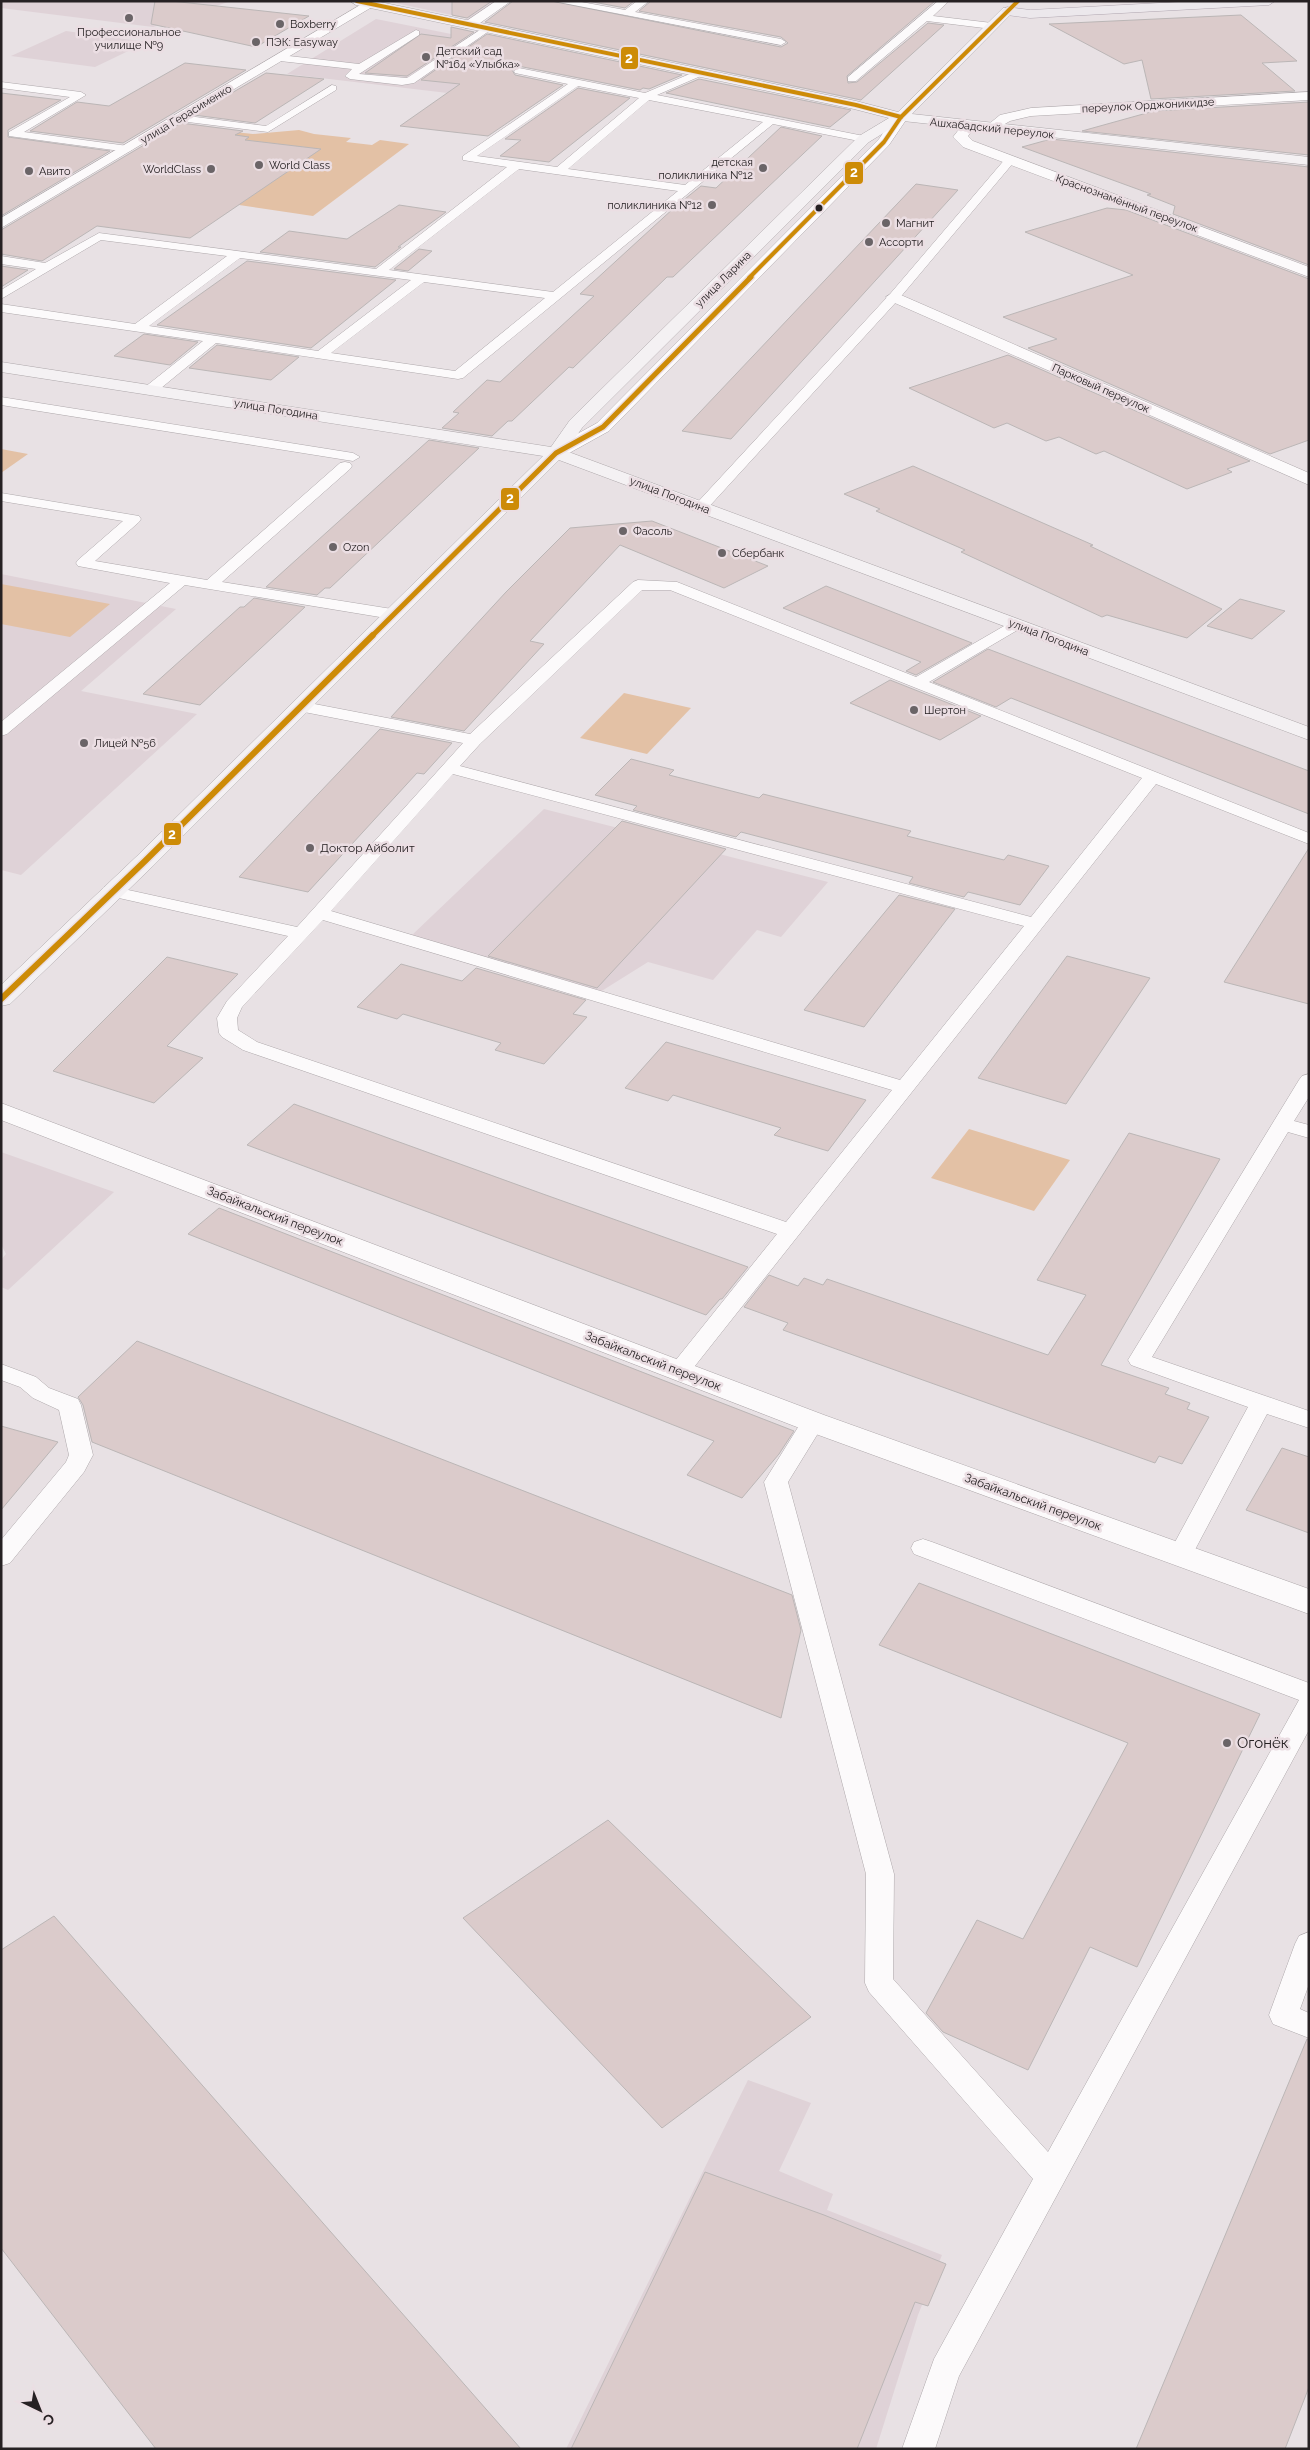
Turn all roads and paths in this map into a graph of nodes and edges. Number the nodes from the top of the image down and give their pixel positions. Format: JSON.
{"nodes":[{"id":1,"x":356,"y":1,"type":"edge"},
{"id":2,"x":505,"y":1,"type":"edge"},
{"id":3,"x":558,"y":1,"type":"edge"},
{"id":4,"x":644,"y":1,"type":"edge"},
{"id":5,"x":944,"y":1,"type":"edge"},
{"id":6,"x":1018,"y":1,"type":"edge"},
{"id":7,"x":1269,"y":1,"type":"edge"},
{"id":8,"x":371,"y":4,"type":"junction"},
{"id":9,"x":1007,"y":12,"type":"junction"},
{"id":10,"x":627,"y":13,"type":"junction"},
{"id":11,"x":924,"y":18,"type":"junction"},
{"id":12,"x":469,"y":25,"type":"junction"},
{"id":13,"x":992,"y":26,"type":"junction"},
{"id":14,"x":486,"y":29,"type":"junction"},
{"id":15,"x":416,"y":33,"type":"dead end"},
{"id":16,"x":781,"y":42,"type":"dead end"},
{"id":17,"x":280,"y":58,"type":"junction"},
{"id":18,"x":361,"y":67,"type":"junction"},
{"id":19,"x":519,"y":71,"type":"dead end"},
{"id":20,"x":699,"y":72,"type":"junction"},
{"id":21,"x":852,"y":79,"type":"dead end"},
{"id":22,"x":577,"y":82,"type":"junction"},
{"id":23,"x":1,"y":85,"type":"edge"},
{"id":24,"x":332,"y":88,"type":"dead end"},
{"id":25,"x":648,"y":95,"type":"junction"},
{"id":26,"x":1309,"y":96,"type":"edge"},
{"id":27,"x":901,"y":117,"type":"junction"},
{"id":28,"x":180,"y":118,"type":"junction"},
{"id":29,"x":770,"y":121,"type":"junction"},
{"id":30,"x":969,"y":126,"type":"junction"},
{"id":31,"x":991,"y":128,"type":"junction"},
{"id":32,"x":864,"y":139,"type":"junction"},
{"id":33,"x":128,"y":148,"type":"junction"},
{"id":34,"x":1010,"y":160,"type":"junction"},
{"id":35,"x":1309,"y":161,"type":"edge"},
{"id":36,"x":518,"y":164,"type":"junction"},
{"id":37,"x":560,"y":170,"type":"junction"},
{"id":38,"x":688,"y":190,"type":"junction"},
{"id":39,"x":1,"y":224,"type":"edge"},
{"id":40,"x":238,"y":254,"type":"junction"},
{"id":41,"x":1,"y":260,"type":"edge"},
{"id":42,"x":47,"y":267,"type":"junction"},
{"id":43,"x":1309,"y":272,"type":"edge"},
{"id":44,"x":378,"y":273,"type":"junction"},
{"id":45,"x":422,"y":278,"type":"junction"},
{"id":46,"x":1,"y":295,"type":"edge"},
{"id":47,"x":557,"y":296,"type":"junction"},
{"id":48,"x":894,"y":296,"type":"junction"},
{"id":49,"x":1,"y":308,"type":"edge"},
{"id":50,"x":138,"y":328,"type":"junction"},
{"id":51,"x":214,"y":339,"type":"junction"},
{"id":52,"x":320,"y":355,"type":"junction"},
{"id":53,"x":1,"y":367,"type":"edge"},
{"id":54,"x":150,"y":390,"type":"junction"},
{"id":55,"x":1,"y":401,"type":"edge"},
{"id":56,"x":556,"y":452,"type":"junction"},
{"id":57,"x":1309,"y":480,"type":"edge"},
{"id":58,"x":1,"y":497,"type":"edge"},
{"id":59,"x":701,"y":507,"type":"junction"},
{"id":60,"x":182,"y":580,"type":"junction"},
{"id":61,"x":210,"y":585,"type":"junction"},
{"id":62,"x":392,"y":614,"type":"junction"},
{"id":63,"x":1016,"y":624,"type":"junction"},
{"id":64,"x":918,"y":682,"type":"junction"},
{"id":65,"x":299,"y":706,"type":"junction"},
{"id":66,"x":1,"y":731,"type":"edge"},
{"id":67,"x":1309,"y":734,"type":"edge"},
{"id":68,"x":474,"y":740,"type":"junction"},
{"id":69,"x":449,"y":768,"type":"junction"},
{"id":70,"x":1153,"y":776,"type":"junction"},
{"id":71,"x":1309,"y":839,"type":"edge"},
{"id":72,"x":110,"y":891,"type":"junction"},
{"id":73,"x":319,"y":913,"type":"junction"},
{"id":74,"x":1036,"y":924,"type":"junction"},
{"id":75,"x":302,"y":933,"type":"junction"},
{"id":76,"x":1,"y":999,"type":"edge"},
{"id":77,"x":1309,"y":1080,"type":"edge"},
{"id":78,"x":904,"y":1088,"type":"junction"},
{"id":79,"x":1,"y":1111,"type":"edge"},
{"id":80,"x":1282,"y":1124,"type":"junction"},
{"id":81,"x":1309,"y":1132,"type":"edge"},
{"id":82,"x":791,"y":1231,"type":"junction"},
{"id":83,"x":679,"y":1371,"type":"junction"},
{"id":84,"x":1,"y":1372,"type":"edge"},
{"id":85,"x":1261,"y":1403,"type":"junction"},
{"id":86,"x":1309,"y":1420,"type":"edge"},
{"id":87,"x":813,"y":1422,"type":"junction"},
{"id":88,"x":923,"y":1548,"type":"dead end"},
{"id":89,"x":1180,"y":1555,"type":"junction"},
{"id":90,"x":1,"y":1557,"type":"edge"},
{"id":91,"x":1309,"y":1602,"type":"edge"},
{"id":92,"x":1309,"y":1693,"type":"edge"},
{"id":93,"x":1309,"y":1706,"type":"edge"},
{"id":94,"x":1309,"y":1944,"type":"edge"},
{"id":95,"x":1309,"y":2026,"type":"edge"},
{"id":96,"x":1050,"y":2176,"type":"junction"},
{"id":97,"x":918,"y":2449,"type":"edge"}],
"edges":[{"from":1,"to":8,"type":"main road","name":"Ашхабадский переулок"},
{"from":2,"to":12,"type":"street"},
{"from":3,"to":10,"type":"lane"},
{"from":4,"to":10,"type":"lane"},
{"from":5,"to":11,"type":"lane"},
{"from":6,"to":9,"type":"main road","name":"улица Ларина"},
{"from":7,"to":9,"type":"main road"},
{"from":8,"to":12,"type":"main road","name":"Ашхабадский переулок"},
{"from":8,"to":17,"type":"street","name":"улица Герасименко"},
{"from":9,"to":13,"type":"main road","name":"улица Ларина"},
{"from":10,"to":16,"type":"lane"},
{"from":11,"to":13,"type":"lane"},
{"from":11,"to":21,"type":"lane"},
{"from":12,"to":14,"type":"main road","name":"Ашхабадский переулок"},
{"from":13,"to":27,"type":"main road","name":"улица Ларина"},
{"from":14,"to":18,"type":"lane"},
{"from":14,"to":20,"type":"main road","name":"Ашхабадский переулок"},
{"from":15,"to":18,"type":"lane"},
{"from":17,"to":18,"type":"lane"},
{"from":17,"to":28,"type":"street","name":"улица Герасименко"},
{"from":19,"to":22,"type":"lane"},
{"from":20,"to":25,"type":"lane"},
{"from":20,"to":27,"type":"main road","name":"Ашхабадский переулок"},
{"from":22,"to":25,"type":"lane"},
{"from":22,"to":36,"type":"lane"},
{"from":23,"to":33,"type":"lane"},
{"from":24,"to":28,"type":"lane"},
{"from":25,"to":29,"type":"lane"},
{"from":25,"to":37,"type":"lane"},
{"from":26,"to":31,"type":"street","name":"переулок Орджоникидзе"},
{"from":27,"to":30,"type":"main road","name":"Ашхабадский переулок"},
{"from":27,"to":32,"type":"main road","name":"улица Ларина"},
{"from":27,"to":56,"type":"street","name":"улица Ларина"},
{"from":28,"to":33,"type":"street","name":"улица Герасименко"},
{"from":29,"to":32,"type":"lane"},
{"from":29,"to":38,"type":"lane"},
{"from":30,"to":31,"type":"main road","name":"Ашхабадский переулок"},
{"from":30,"to":34,"type":"street","name":"Краснознамённый переулок"},
{"from":31,"to":35,"type":"main road","name":"Ашхабадский переулок"},
{"from":32,"to":56,"type":"main road","name":"улица Ларина"},
{"from":33,"to":39,"type":"street","name":"улица Герасименко"},
{"from":34,"to":43,"type":"street","name":"Краснознамённый переулок"},
{"from":34,"to":48,"type":"lane"},
{"from":36,"to":37,"type":"lane"},
{"from":36,"to":44,"type":"lane"},
{"from":37,"to":38,"type":"lane"},
{"from":38,"to":47,"type":"lane"},
{"from":40,"to":42,"type":"lane"},
{"from":40,"to":44,"type":"lane"},
{"from":40,"to":50,"type":"lane"},
{"from":41,"to":42,"type":"lane"},
{"from":42,"to":46,"type":"lane"},
{"from":44,"to":45,"type":"lane"},
{"from":45,"to":47,"type":"lane"},
{"from":45,"to":52,"type":"lane"},
{"from":47,"to":52,"type":"lane"},
{"from":48,"to":57,"type":"street","name":"Парковый переулок"},
{"from":48,"to":59,"type":"lane"},
{"from":49,"to":50,"type":"lane"},
{"from":50,"to":51,"type":"lane"},
{"from":51,"to":52,"type":"lane"},
{"from":51,"to":54,"type":"lane"},
{"from":53,"to":54,"type":"main road","name":"улица Погодина"},
{"from":54,"to":56,"type":"main road","name":"улица Погодина"},
{"from":55,"to":61,"type":"lane"},
{"from":56,"to":59,"type":"main road","name":"улица Погодина"},
{"from":56,"to":62,"type":"main road","name":"улица Ларина"},
{"from":58,"to":60,"type":"lane"},
{"from":59,"to":63,"type":"main road","name":"улица Погодина"},
{"from":60,"to":61,"type":"lane"},
{"from":60,"to":66,"type":"lane"},
{"from":61,"to":62,"type":"lane"},
{"from":62,"to":65,"type":"main road","name":"улица Ларина"},
{"from":63,"to":64,"type":"lane"},
{"from":63,"to":67,"type":"main road","name":"улица Погодина"},
{"from":64,"to":68,"type":"lane"},
{"from":64,"to":70,"type":"lane"},
{"from":65,"to":68,"type":"lane"},
{"from":65,"to":72,"type":"main road","name":"улица Ларина"},
{"from":68,"to":69,"type":"lane"},
{"from":69,"to":73,"type":"lane"},
{"from":69,"to":74,"type":"lane"},
{"from":70,"to":71,"type":"lane"},
{"from":70,"to":74,"type":"lane"},
{"from":72,"to":75,"type":"lane"},
{"from":72,"to":76,"type":"main road","name":"улица Ларина"},
{"from":73,"to":75,"type":"lane"},
{"from":73,"to":78,"type":"lane"},
{"from":74,"to":78,"type":"lane"},
{"from":75,"to":82,"type":"lane"},
{"from":77,"to":80,"type":"lane"},
{"from":78,"to":82,"type":"lane"},
{"from":79,"to":83,"type":"street","name":"Забайкальский переулок"},
{"from":80,"to":81,"type":"lane"},
{"from":80,"to":85,"type":"lane"},
{"from":82,"to":83,"type":"lane"},
{"from":83,"to":87,"type":"street","name":"Забайкальский переулок"},
{"from":84,"to":90,"type":"lane"},
{"from":85,"to":86,"type":"lane"},
{"from":85,"to":89,"type":"lane"},
{"from":87,"to":89,"type":"street","name":"Забайкальский переулок"},
{"from":87,"to":96,"type":"lane"},
{"from":88,"to":92,"type":"lane"},
{"from":89,"to":91,"type":"street","name":"Забайкальский переулок"},
{"from":93,"to":96,"type":"lane"},
{"from":94,"to":95,"type":"lane"},
{"from":96,"to":97,"type":"lane"}]}
